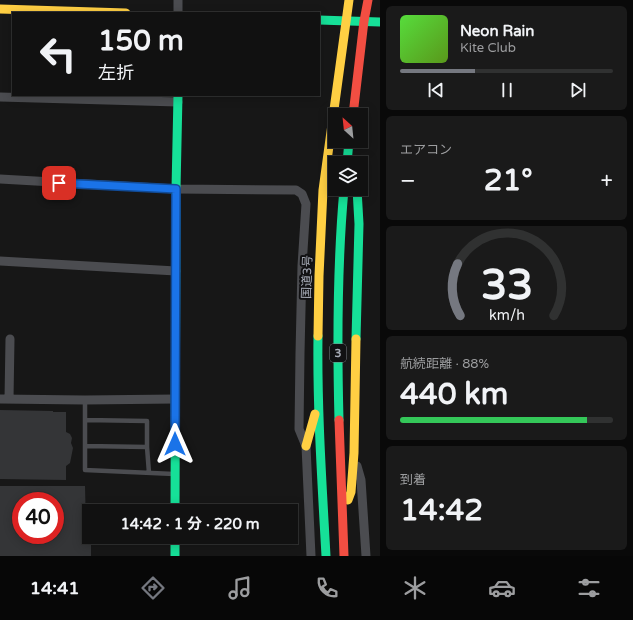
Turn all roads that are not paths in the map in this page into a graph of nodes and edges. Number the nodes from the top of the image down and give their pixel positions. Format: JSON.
{"nodes":[{"id":1,"x":178,"y":0,"type":"edge"},
{"id":2,"x":349,"y":0,"type":"edge"},
{"id":3,"x":368,"y":0,"type":"edge"},
{"id":4,"x":0,"y":9,"type":"edge"},
{"id":5,"x":94,"y":12,"type":"edge"},
{"id":6,"x":178,"y":12,"type":"edge"},
{"id":7,"x":320,"y":20,"type":"edge"},
{"id":8,"x":346,"y":21,"type":"junction"},
{"id":9,"x":364,"y":21,"type":"junction"},
{"id":10,"x":380,"y":22,"type":"edge"},
{"id":11,"x":0,"y":97,"type":"edge"},
{"id":12,"x":178,"y":99,"type":"edge"},
{"id":13,"x":353,"y":108,"type":"edge"},
{"id":14,"x":0,"y":180,"type":"edge"},
{"id":15,"x":176,"y":189,"type":"junction"},
{"id":16,"x":343,"y":196,"type":"edge"},
{"id":17,"x":357,"y":196,"type":"edge"},
{"id":18,"x":0,"y":260,"type":"edge"},
{"id":19,"x":176,"y":271,"type":"junction"},
{"id":20,"x":10,"y":339,"type":"dead end"},
{"id":21,"x":5,"y":399,"type":"edge"},
{"id":22,"x":175,"y":399,"type":"junction"},
{"id":23,"x":319,"y":399,"type":"junction"},
{"id":24,"x":84,"y":400,"type":"junction"},
{"id":25,"x":85,"y":420,"type":"junction"},
{"id":26,"x":85,"y":446,"type":"junction"},
{"id":27,"x":306,"y":446,"type":"junction"},
{"id":28,"x":147,"y":447,"type":"junction"},
{"id":29,"x":354,"y":453,"type":"junction"},
{"id":30,"x":149,"y":473,"type":"junction"},
{"id":31,"x":175,"y":474,"type":"junction"},
{"id":32,"x":175,"y":504,"type":"edge"},
{"id":33,"x":342,"y":517,"type":"junction"},
{"id":34,"x":175,"y":544,"type":"edge"},
{"id":35,"x":175,"y":556,"type":"edge"},
{"id":36,"x":311,"y":556,"type":"edge"},
{"id":37,"x":326,"y":556,"type":"edge"},
{"id":38,"x":344,"y":556,"type":"edge"},
{"id":39,"x":366,"y":556,"type":"edge"}],
"edges":[{"from":1,"to":6,"type":"street"},
{"from":2,"to":8,"type":"main road","name":"国道3号","number":"3"},
{"from":3,"to":9,"type":"main road"},
{"from":4,"to":5,"type":"main road"},
{"from":7,"to":8,"type":"main road"},
{"from":8,"to":9,"type":"main road"},
{"from":8,"to":23,"type":"main road","name":"国道3号","number":"3"},
{"from":9,"to":10,"type":"main road"},
{"from":9,"to":13,"type":"main road"},
{"from":11,"to":12,"type":"street"},
{"from":12,"to":15,"type":"main road"},
{"from":14,"to":15,"type":"street"},
{"from":15,"to":19,"type":"main road"},
{"from":15,"to":27,"type":"street"},
{"from":16,"to":33,"type":"main road","number":"3"},
{"from":17,"to":29,"type":"main road"},
{"from":18,"to":19,"type":"street"},
{"from":19,"to":22,"type":"main road"},
{"from":20,"to":21,"type":"street"},
{"from":21,"to":24,"type":"street"},
{"from":22,"to":24,"type":"street"},
{"from":22,"to":31,"type":"main road"},
{"from":23,"to":27,"type":"main road"},
{"from":23,"to":37,"type":"main road","name":"国道3号","number":"3"},
{"from":24,"to":25,"type":"lane"},
{"from":25,"to":26,"type":"lane"},
{"from":25,"to":28,"type":"lane"},
{"from":26,"to":28,"type":"lane"},
{"from":26,"to":30,"type":"lane"},
{"from":27,"to":36,"type":"street"},
{"from":28,"to":30,"type":"lane"},
{"from":29,"to":33,"type":"main road"},
{"from":29,"to":39,"type":"street"},
{"from":30,"to":31,"type":"lane"},
{"from":31,"to":32,"type":"main road"},
{"from":33,"to":38,"type":"main road","number":"3"},
{"from":34,"to":35,"type":"main road"}]}
